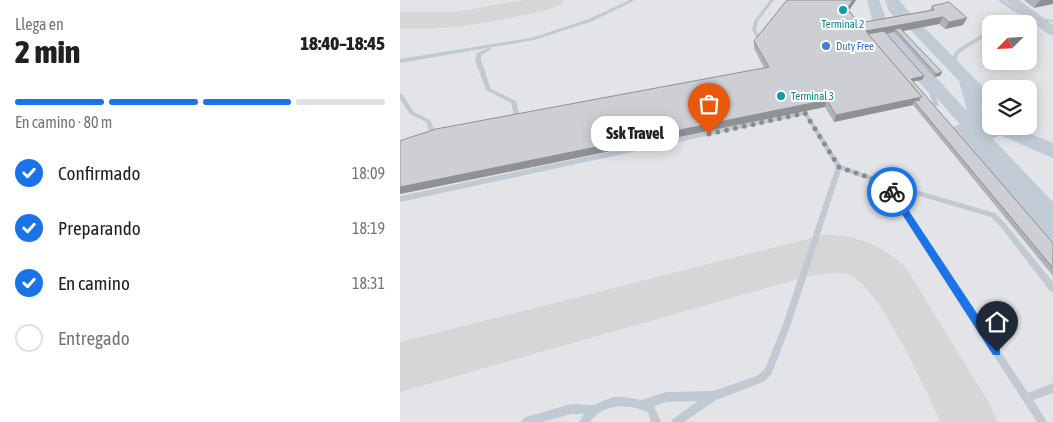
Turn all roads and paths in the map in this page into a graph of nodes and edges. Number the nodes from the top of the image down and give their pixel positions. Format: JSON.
{"nodes":[{"id":1,"x":633,"y":0,"type":"edge"},
{"id":2,"x":772,"y":0,"type":"edge"},
{"id":3,"x":893,"y":0,"type":"edge"},
{"id":4,"x":1000,"y":0,"type":"edge"},
{"id":5,"x":1011,"y":0,"type":"edge"},
{"id":6,"x":877,"y":2,"type":"edge"},
{"id":7,"x":1042,"y":20,"type":"edge"},
{"id":8,"x":870,"y":23,"type":"edge"},
{"id":9,"x":1053,"y":30,"type":"edge"},
{"id":10,"x":982,"y":37,"type":"edge"},
{"id":11,"x":931,"y":43,"type":"junction"},
{"id":12,"x":507,"y":44,"type":"junction"},
{"id":13,"x":766,"y":52,"type":"edge"},
{"id":14,"x":400,"y":61,"type":"edge"},
{"id":15,"x":952,"y":65,"type":"junction"},
{"id":16,"x":966,"y":79,"type":"junction"},
{"id":17,"x":918,"y":80,"type":"edge"},
{"id":18,"x":400,"y":95,"type":"edge"},
{"id":19,"x":982,"y":96,"type":"edge"},
{"id":20,"x":940,"y":101,"type":"junction"},
{"id":21,"x":526,"y":114,"type":"edge"},
{"id":22,"x":517,"y":116,"type":"junction"},
{"id":23,"x":508,"y":118,"type":"edge"},
{"id":24,"x":982,"y":120,"type":"edge"},
{"id":25,"x":982,"y":125,"type":"edge"},
{"id":26,"x":433,"y":134,"type":"edge"},
{"id":27,"x":982,"y":134,"type":"edge"},
{"id":28,"x":993,"y":135,"type":"edge"},
{"id":29,"x":994,"y":135,"type":"edge"},
{"id":30,"x":1017,"y":135,"type":"edge"},
{"id":31,"x":1026,"y":135,"type":"edge"},
{"id":32,"x":1053,"y":152,"type":"edge"},
{"id":33,"x":839,"y":167,"type":"junction"},
{"id":34,"x":885,"y":183,"type":"junction"},
{"id":35,"x":400,"y":199,"type":"edge"},
{"id":36,"x":1053,"y":200,"type":"edge"},
{"id":37,"x":1053,"y":216,"type":"edge"},
{"id":38,"x":1053,"y":227,"type":"edge"},
{"id":39,"x":1053,"y":239,"type":"edge"},
{"id":40,"x":1053,"y":288,"type":"edge"},
{"id":41,"x":1053,"y":388,"type":"edge"},
{"id":42,"x":713,"y":396,"type":"junction"},
{"id":43,"x":1027,"y":398,"type":"junction"},
{"id":44,"x":642,"y":405,"type":"junction"},
{"id":45,"x":594,"y":409,"type":"junction"},
{"id":46,"x":526,"y":422,"type":"edge"},
{"id":47,"x":584,"y":422,"type":"edge"},
{"id":48,"x":656,"y":422,"type":"edge"},
{"id":49,"x":676,"y":422,"type":"edge"},
{"id":50,"x":1042,"y":422,"type":"edge"}],
"edges":[{"from":1,"to":12,"type":"lane"},
{"from":2,"to":13,"type":"lane"},
{"from":3,"to":11,"type":"street"},
{"from":4,"to":7,"type":"lane"},
{"from":5,"to":7,"type":"street"},
{"from":6,"to":8,"type":"street"},
{"from":6,"to":11,"type":"lane"},
{"from":6,"to":20,"type":"street"},
{"from":7,"to":9,"type":"street"},
{"from":10,"to":15,"type":"lane"},
{"from":11,"to":15,"type":"street"},
{"from":12,"to":14,"type":"lane"},
{"from":12,"to":22,"type":"lane"},
{"from":15,"to":16,"type":"street"},
{"from":16,"to":19,"type":"street"},
{"from":16,"to":24,"type":"street"},
{"from":17,"to":20,"type":"street"},
{"from":18,"to":26,"type":"lane"},
{"from":20,"to":25,"type":"street"},
{"from":20,"to":39,"type":"street","bridge":true},
{"from":21,"to":22,"type":"lane"},
{"from":22,"to":23,"type":"lane"},
{"from":27,"to":38,"type":"street"},
{"from":28,"to":37,"type":"street"},
{"from":29,"to":36,"type":"street"},
{"from":30,"to":32,"type":"street"},
{"from":31,"to":32,"type":"street"},
{"from":33,"to":34,"type":"lane"},
{"from":33,"to":35,"type":"lane"},
{"from":33,"to":42,"type":"lane"},
{"from":34,"to":40,"type":"lane"},
{"from":34,"to":43,"type":"lane"},
{"from":41,"to":43,"type":"lane"},
{"from":42,"to":44,"type":"lane"},
{"from":42,"to":49,"type":"lane"},
{"from":43,"to":50,"type":"lane"},
{"from":44,"to":45,"type":"lane"},
{"from":44,"to":48,"type":"lane"},
{"from":45,"to":46,"type":"lane"},
{"from":45,"to":47,"type":"lane"}]}
